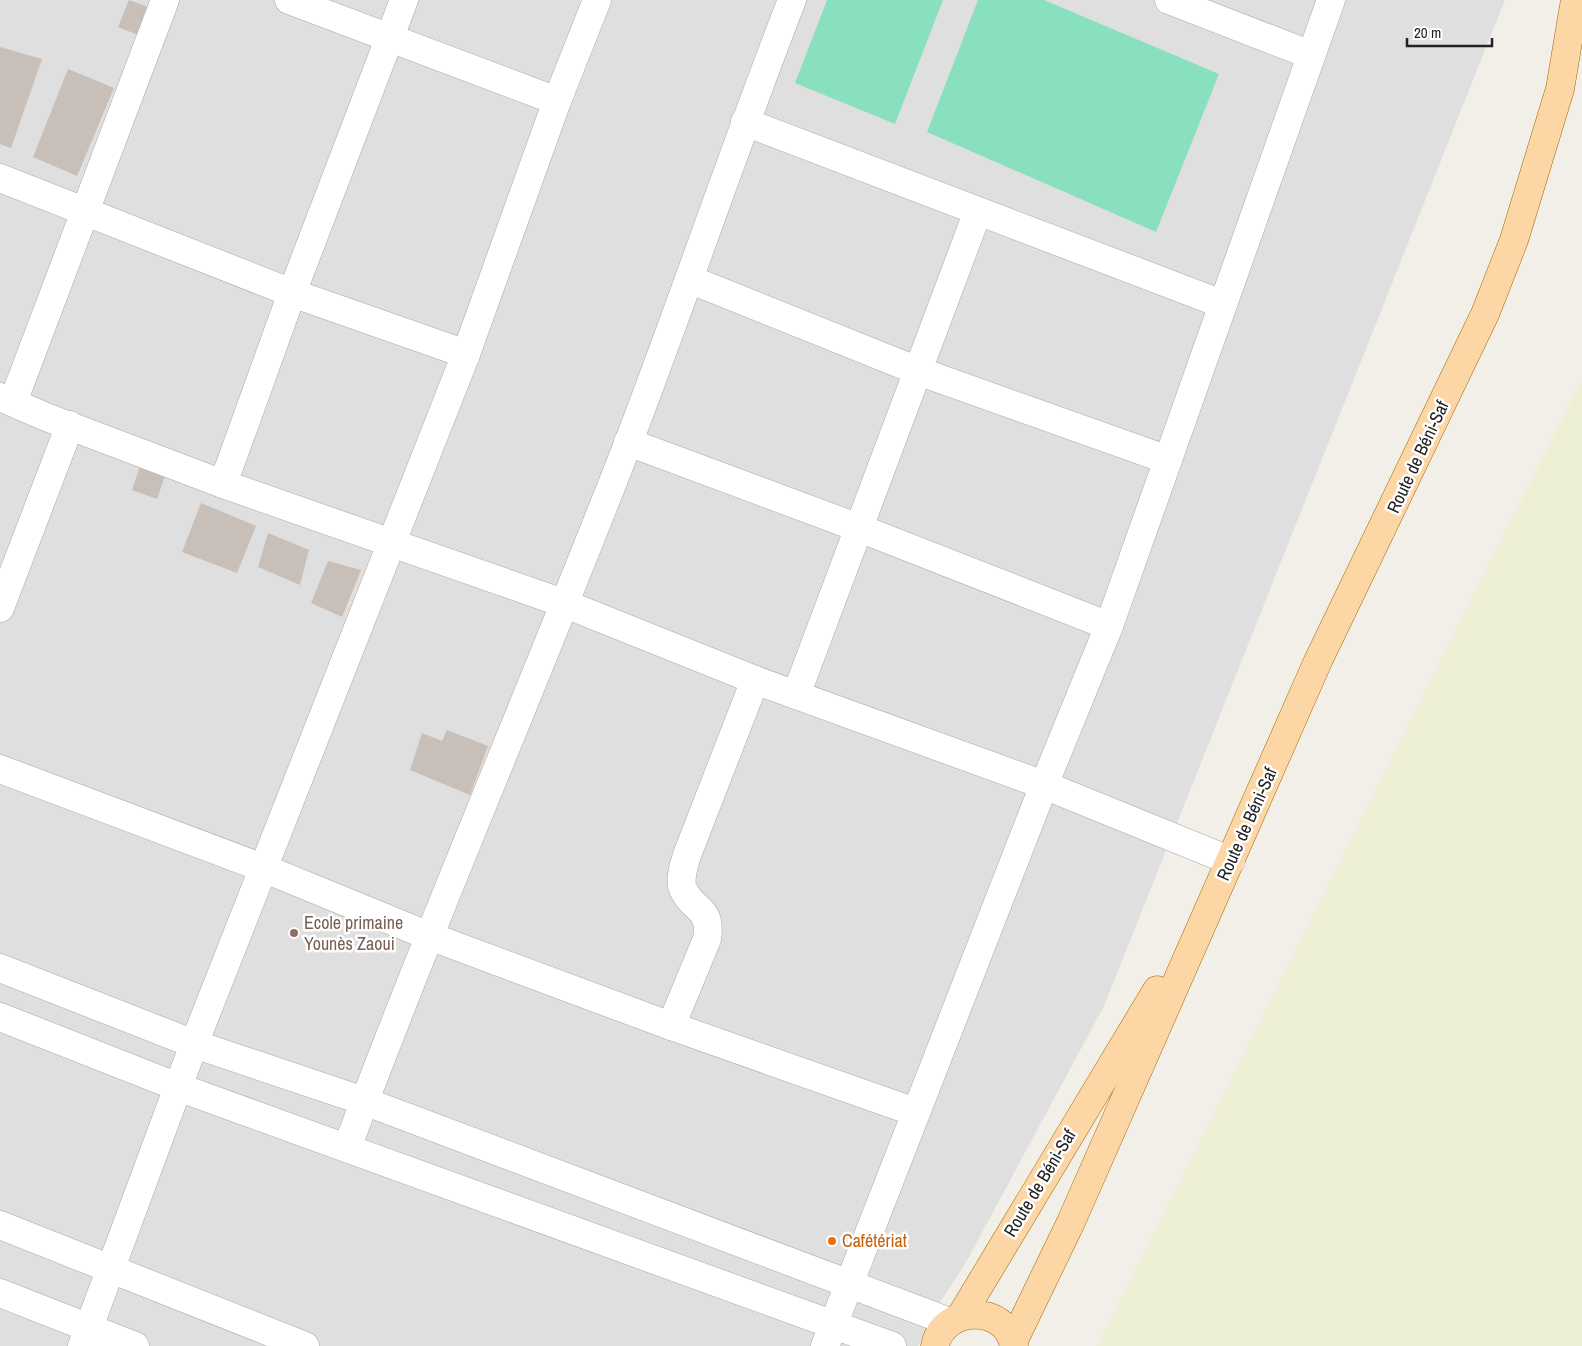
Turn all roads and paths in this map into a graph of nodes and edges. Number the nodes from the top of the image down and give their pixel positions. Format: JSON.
{"nodes":[{"id":1,"x":165,"y":0,"type":"edge"},
{"id":2,"x":290,"y":0,"type":"edge"},
{"id":3,"x":404,"y":0,"type":"edge"},
{"id":4,"x":598,"y":0,"type":"edge"},
{"id":5,"x":792,"y":0,"type":"edge"},
{"id":6,"x":1169,"y":0,"type":"edge"},
{"id":7,"x":1331,"y":0,"type":"edge"},
{"id":8,"x":1575,"y":0,"type":"edge"},
{"id":9,"x":390,"y":39,"type":"junction"},
{"id":10,"x":1311,"y":56,"type":"junction"},
{"id":11,"x":557,"y":101,"type":"junction"},
{"id":12,"x":745,"y":122,"type":"junction"},
{"id":13,"x":0,"y":178,"type":"edge"},
{"id":14,"x":978,"y":211,"type":"junction"},
{"id":15,"x":86,"y":212,"type":"junction"},
{"id":16,"x":689,"y":279,"type":"junction"},
{"id":17,"x":292,"y":293,"type":"junction"},
{"id":18,"x":1222,"y":304,"type":"junction"},
{"id":19,"x":466,"y":354,"type":"junction"},
{"id":20,"x":918,"y":371,"type":"junction"},
{"id":21,"x":7,"y":400,"type":"edge"},
{"id":22,"x":70,"y":426,"type":"junction"},
{"id":23,"x":628,"y":442,"type":"junction"},
{"id":24,"x":1168,"y":460,"type":"junction"},
{"id":25,"x":223,"y":484,"type":"junction"},
{"id":26,"x":859,"y":528,"type":"junction"},
{"id":27,"x":390,"y":542,"type":"junction"},
{"id":28,"x":563,"y":603,"type":"junction"},
{"id":29,"x":0,"y":608,"type":"edge"},
{"id":30,"x":1110,"y":626,"type":"junction"},
{"id":31,"x":755,"y":680,"type":"junction"},
{"id":32,"x":796,"y":695,"type":"junction"},
{"id":33,"x":0,"y":769,"type":"edge"},
{"id":34,"x":1044,"y":785,"type":"junction"},
{"id":35,"x":1231,"y":861,"type":"junction"},
{"id":36,"x":263,"y":868,"type":"junction"},
{"id":37,"x":1213,"y":897,"type":"junction"},
{"id":38,"x":429,"y":936,"type":"junction"},
{"id":39,"x":0,"y":968,"type":"edge"},
{"id":40,"x":0,"y":1017,"type":"edge"},
{"id":41,"x":671,"y":1026,"type":"junction"},
{"id":42,"x":194,"y":1044,"type":"junction"},
{"id":43,"x":178,"y":1087,"type":"junction"},
{"id":44,"x":364,"y":1101,"type":"junction"},
{"id":45,"x":915,"y":1112,"type":"junction"},
{"id":46,"x":347,"y":1148,"type":"junction"},
{"id":47,"x":0,"y":1225,"type":"edge"},
{"id":48,"x":112,"y":1269,"type":"junction"},
{"id":49,"x":849,"y":1285,"type":"junction"},
{"id":50,"x":0,"y":1292,"type":"edge"},
{"id":51,"x":955,"y":1319,"type":"junction"},
{"id":52,"x":829,"y":1335,"type":"edge"},
{"id":53,"x":85,"y":1336,"type":"edge"},
{"id":54,"x":1014,"y":1344,"type":"edge"},
{"id":55,"x":135,"y":1346,"type":"edge"},
{"id":56,"x":305,"y":1346,"type":"edge"},
{"id":57,"x":892,"y":1346,"type":"edge"},
{"id":58,"x":935,"y":1346,"type":"edge"}],
"edges":[{"from":1,"to":15,"type":"street"},
{"from":2,"to":9,"type":"street"},
{"from":3,"to":9,"type":"street"},
{"from":4,"to":11,"type":"street"},
{"from":5,"to":12,"type":"street"},
{"from":6,"to":10,"type":"street"},
{"from":7,"to":10,"type":"street"},
{"from":8,"to":35,"type":"main road","name":"Route de Béni-Saf"},
{"from":9,"to":11,"type":"street"},
{"from":9,"to":17,"type":"street"},
{"from":10,"to":18,"type":"street"},
{"from":11,"to":19,"type":"street"},
{"from":12,"to":14,"type":"street"},
{"from":12,"to":16,"type":"street"},
{"from":13,"to":15,"type":"street"},
{"from":14,"to":18,"type":"street"},
{"from":14,"to":20,"type":"street"},
{"from":15,"to":17,"type":"street"},
{"from":15,"to":21,"type":"street"},
{"from":16,"to":20,"type":"street"},
{"from":16,"to":23,"type":"street"},
{"from":17,"to":19,"type":"street"},
{"from":17,"to":25,"type":"street"},
{"from":18,"to":24,"type":"street"},
{"from":19,"to":27,"type":"street"},
{"from":20,"to":24,"type":"street"},
{"from":20,"to":26,"type":"street"},
{"from":21,"to":22,"type":"street"},
{"from":22,"to":25,"type":"street"},
{"from":22,"to":29,"type":"street"},
{"from":23,"to":26,"type":"street"},
{"from":23,"to":28,"type":"street"},
{"from":24,"to":30,"type":"street"},
{"from":25,"to":27,"type":"street"},
{"from":26,"to":30,"type":"street"},
{"from":26,"to":32,"type":"street"},
{"from":27,"to":28,"type":"street"},
{"from":27,"to":36,"type":"street"},
{"from":28,"to":31,"type":"street"},
{"from":28,"to":38,"type":"street"},
{"from":30,"to":34,"type":"street"},
{"from":31,"to":32,"type":"street"},
{"from":31,"to":41,"type":"street"},
{"from":32,"to":34,"type":"street"},
{"from":33,"to":36,"type":"street"},
{"from":34,"to":35,"type":"street"},
{"from":34,"to":45,"type":"street"},
{"from":35,"to":37,"type":"main road","name":"Route de Béni-Saf"},
{"from":36,"to":38,"type":"street"},
{"from":36,"to":42,"type":"street"},
{"from":37,"to":51,"type":"main road","name":"Route de Béni-Saf"},
{"from":37,"to":54,"type":"main road","name":"Route de Béni-Saf"},
{"from":38,"to":41,"type":"street"},
{"from":38,"to":44,"type":"street"},
{"from":39,"to":42,"type":"street"},
{"from":40,"to":43,"type":"street"},
{"from":41,"to":45,"type":"street"},
{"from":42,"to":43,"type":"street"},
{"from":42,"to":44,"type":"street"},
{"from":43,"to":46,"type":"street"},
{"from":43,"to":48,"type":"street"},
{"from":44,"to":46,"type":"street"},
{"from":44,"to":49,"type":"street"},
{"from":45,"to":49,"type":"street"},
{"from":46,"to":52,"type":"street"},
{"from":47,"to":48,"type":"street"},
{"from":48,"to":53,"type":"street"},
{"from":48,"to":56,"type":"street"},
{"from":49,"to":51,"type":"street"},
{"from":49,"to":52,"type":"street"},
{"from":50,"to":53,"type":"street"},
{"from":51,"to":54,"type":"main road"},
{"from":51,"to":58,"type":"main road","name":"Route de Béni-Saf"},
{"from":52,"to":57,"type":"street"},
{"from":53,"to":55,"type":"street"}]}
